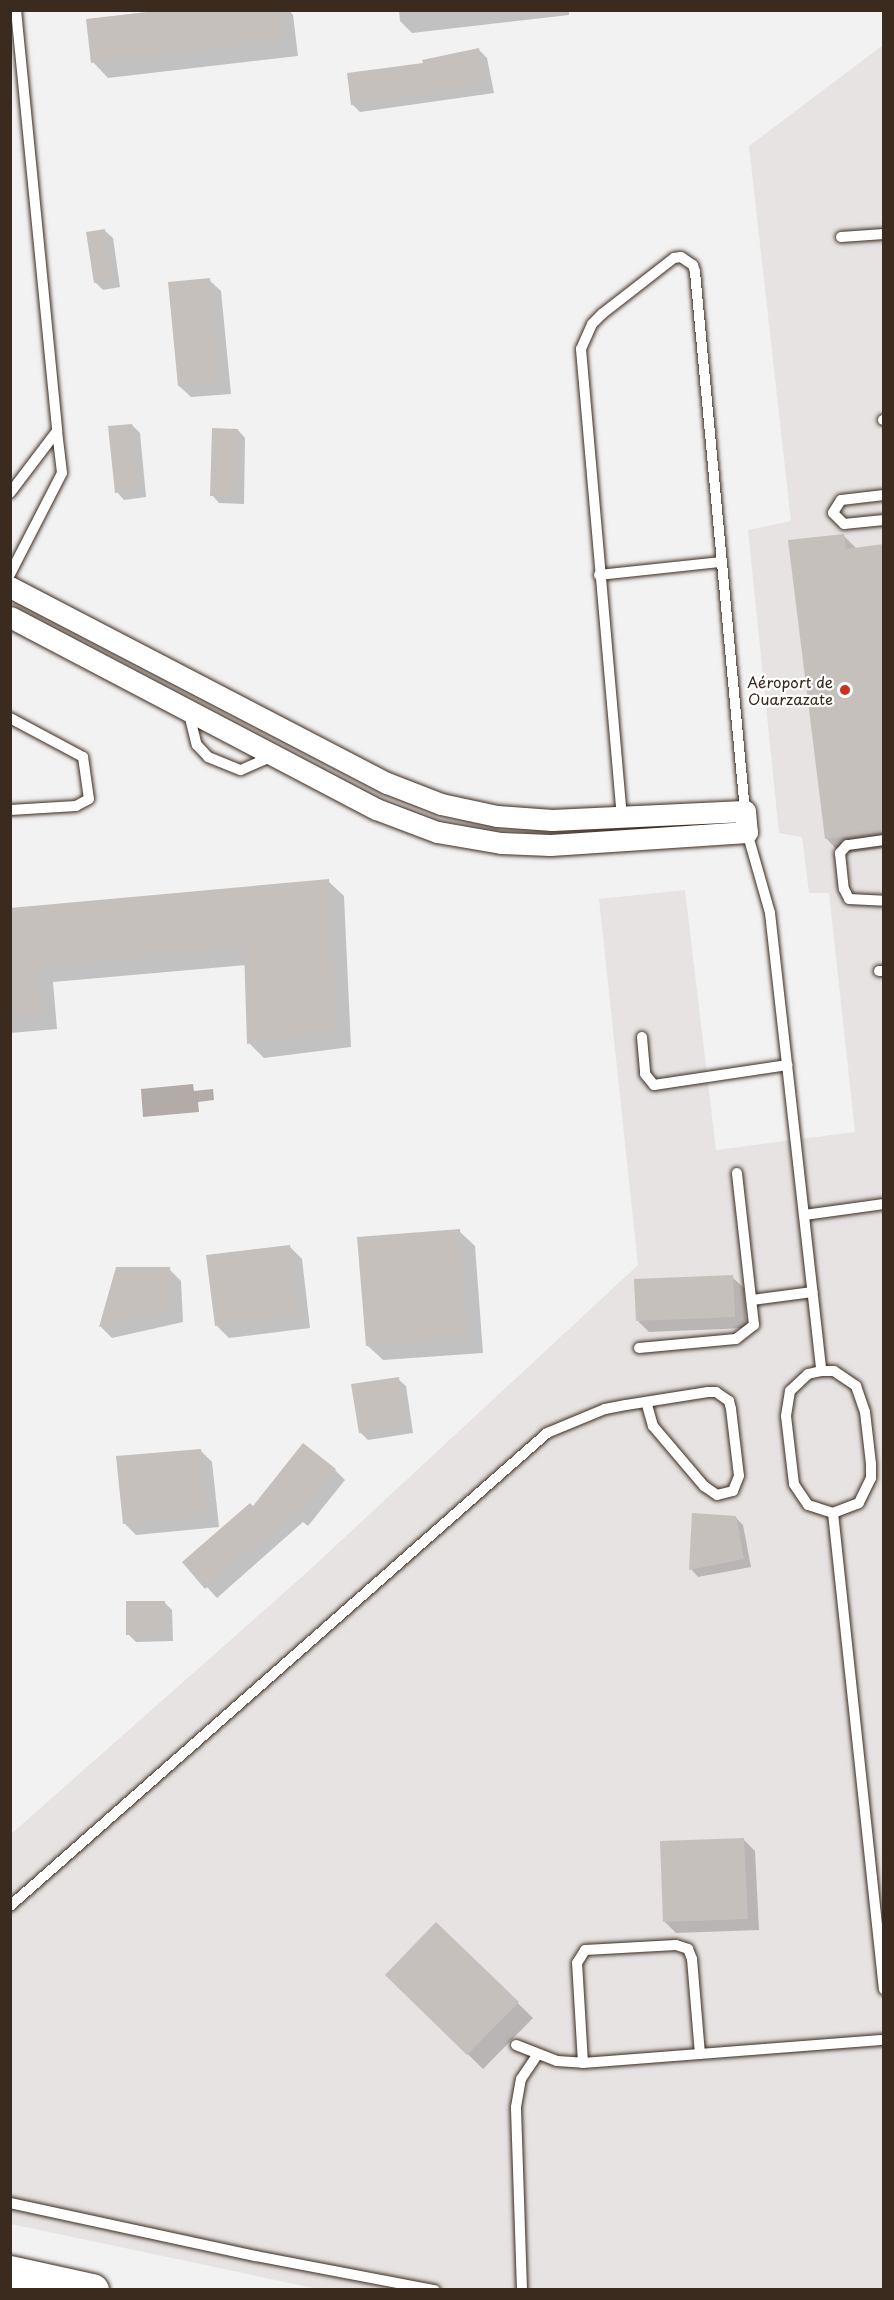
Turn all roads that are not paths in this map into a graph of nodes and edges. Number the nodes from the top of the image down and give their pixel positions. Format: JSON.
{"nodes":[{"id":1,"x":16,"y":10,"type":"edge"},
{"id":2,"x":884,"y":234,"type":"edge"},
{"id":3,"x":841,"y":237,"type":"dead end"},
{"id":4,"x":57,"y":431,"type":"junction"},
{"id":5,"x":10,"y":493,"type":"edge"},
{"id":6,"x":884,"y":495,"type":"edge"},
{"id":7,"x":884,"y":520,"type":"edge"},
{"id":8,"x":721,"y":562,"type":"junction"},
{"id":9,"x":10,"y":574,"type":"edge"},
{"id":10,"x":599,"y":576,"type":"junction"},
{"id":11,"x":10,"y":587,"type":"edge"},
{"id":12,"x":10,"y":616,"type":"edge"},
{"id":13,"x":188,"y":710,"type":"junction"},
{"id":14,"x":10,"y":718,"type":"edge"},
{"id":15,"x":274,"y":755,"type":"junction"},
{"id":16,"x":10,"y":810,"type":"edge"},
{"id":17,"x":745,"y":811,"type":"junction"},
{"id":18,"x":622,"y":818,"type":"junction"},
{"id":19,"x":747,"y":832,"type":"junction"},
{"id":20,"x":884,"y":840,"type":"edge"},
{"id":21,"x":884,"y":901,"type":"edge"},
{"id":22,"x":642,"y":1036,"type":"dead end"},
{"id":23,"x":788,"y":1065,"type":"junction"},
{"id":24,"x":737,"y":1173,"type":"dead end"},
{"id":25,"x":884,"y":1204,"type":"edge"},
{"id":26,"x":804,"y":1215,"type":"junction"},
{"id":27,"x":812,"y":1292,"type":"junction"},
{"id":28,"x":752,"y":1300,"type":"junction"},
{"id":29,"x":639,"y":1347,"type":"dead end"},
{"id":30,"x":820,"y":1371,"type":"junction"},
{"id":31,"x":646,"y":1402,"type":"junction"},
{"id":32,"x":832,"y":1513,"type":"junction"},
{"id":33,"x":10,"y":1905,"type":"edge"},
{"id":34,"x":884,"y":1989,"type":"edge"},
{"id":35,"x":884,"y":2040,"type":"edge"},
{"id":36,"x":516,"y":2045,"type":"dead end"},
{"id":37,"x":700,"y":2054,"type":"junction"},
{"id":38,"x":537,"y":2055,"type":"junction"},
{"id":39,"x":584,"y":2063,"type":"junction"},
{"id":40,"x":10,"y":2203,"type":"edge"},
{"id":41,"x":10,"y":2272,"type":"edge"},
{"id":42,"x":83,"y":2289,"type":"edge"},
{"id":43,"x":435,"y":2289,"type":"edge"},
{"id":44,"x":520,"y":2289,"type":"edge"}],
"edges":[{"from":1,"to":4,"type":"lane"},
{"from":2,"to":3,"type":"lane"},
{"from":4,"to":5,"type":"lane"},
{"from":4,"to":9,"type":"lane"},
{"from":6,"to":7,"type":"lane"},
{"from":8,"to":10,"type":"lane"},
{"from":8,"to":10,"type":"lane"},
{"from":8,"to":17,"type":"lane"},
{"from":10,"to":18,"type":"lane"},
{"from":11,"to":18,"type":"street"},
{"from":12,"to":13,"type":"street"},
{"from":13,"to":15,"type":"street"},
{"from":13,"to":15,"type":"lane"},
{"from":14,"to":16,"type":"lane"},
{"from":15,"to":19,"type":"street"},
{"from":17,"to":18,"type":"street"},
{"from":17,"to":19,"type":"street"},
{"from":19,"to":23,"type":"lane"},
{"from":20,"to":21,"type":"lane"},
{"from":22,"to":23,"type":"lane"},
{"from":23,"to":26,"type":"lane"},
{"from":24,"to":28,"type":"lane"},
{"from":25,"to":26,"type":"lane"},
{"from":26,"to":27,"type":"lane"},
{"from":27,"to":28,"type":"lane"},
{"from":27,"to":30,"type":"lane"},
{"from":28,"to":29,"type":"lane"},
{"from":30,"to":32,"type":"lane"},
{"from":30,"to":32,"type":"lane"},
{"from":31,"to":31,"type":"lane"},
{"from":31,"to":33,"type":"lane"},
{"from":32,"to":34,"type":"lane"},
{"from":35,"to":37,"type":"lane"},
{"from":36,"to":38,"type":"lane"},
{"from":37,"to":39,"type":"lane"},
{"from":37,"to":39,"type":"lane"},
{"from":38,"to":39,"type":"lane"},
{"from":38,"to":44,"type":"lane"},
{"from":40,"to":43,"type":"lane"},
{"from":41,"to":42,"type":"main road"}]}
